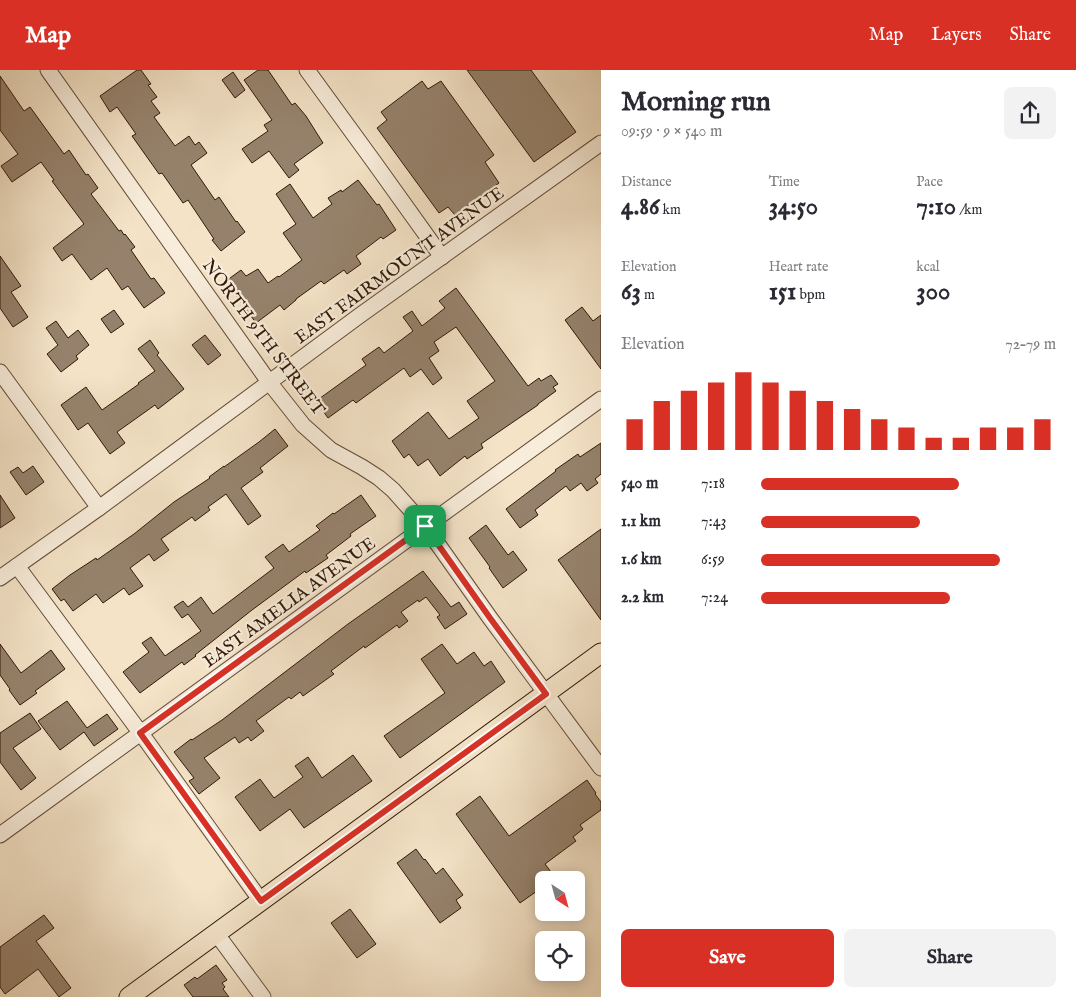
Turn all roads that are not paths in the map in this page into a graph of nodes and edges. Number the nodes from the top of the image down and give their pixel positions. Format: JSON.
{"nodes":[{"id":1,"x":48,"y":70,"type":"edge"},
{"id":2,"x":307,"y":70,"type":"edge"},
{"id":3,"x":601,"y":142,"type":"edge"},
{"id":4,"x":442,"y":256,"type":"junction"},
{"id":5,"x":0,"y":372,"type":"edge"},
{"id":6,"x":269,"y":382,"type":"junction"},
{"id":7,"x":601,"y":399,"type":"edge"},
{"id":8,"x":99,"y":508,"type":"junction"},
{"id":9,"x":425,"y":526,"type":"junction"},
{"id":10,"x":6,"y":569,"type":"edge"},
{"id":11,"x":601,"y":654,"type":"edge"},
{"id":12,"x":546,"y":694,"type":"junction"},
{"id":13,"x":140,"y":733,"type":"junction"},
{"id":14,"x":601,"y":768,"type":"edge"},
{"id":15,"x":0,"y":835,"type":"edge"},
{"id":16,"x":261,"y":901,"type":"junction"},
{"id":17,"x":216,"y":934,"type":"junction"},
{"id":18,"x":129,"y":997,"type":"edge"},
{"id":19,"x":263,"y":997,"type":"edge"}],
"edges":[{"from":1,"to":6,"type":"street","name":"NORTH 9TH STREET"},
{"from":2,"to":4,"type":"street"},
{"from":3,"to":4,"type":"street","name":"EAST FAIRMOUNT AVENUE"},
{"from":4,"to":6,"type":"street","name":"EAST FAIRMOUNT AVENUE"},
{"from":5,"to":8,"type":"street"},
{"from":6,"to":8,"type":"street","name":"EAST FAIRMOUNT AVENUE"},
{"from":6,"to":9,"type":"street","name":"NORTH 9TH STREET"},
{"from":7,"to":9,"type":"street","name":"EAST AMELIA AVENUE"},
{"from":8,"to":10,"type":"street","name":"EAST FAIRMOUNT AVENUE"},
{"from":9,"to":12,"type":"street","name":"NORTH 9TH STREET"},
{"from":9,"to":13,"type":"street","name":"EAST AMELIA AVENUE"},
{"from":10,"to":13,"type":"street"},
{"from":11,"to":12,"type":"main road"},
{"from":12,"to":14,"type":"street","name":"NORTH 9TH STREET"},
{"from":12,"to":16,"type":"main road"},
{"from":13,"to":15,"type":"street","name":"EAST AMELIA AVENUE"},
{"from":13,"to":16,"type":"street"},
{"from":16,"to":17,"type":"main road"},
{"from":17,"to":18,"type":"main road"},
{"from":17,"to":19,"type":"street"}]}
